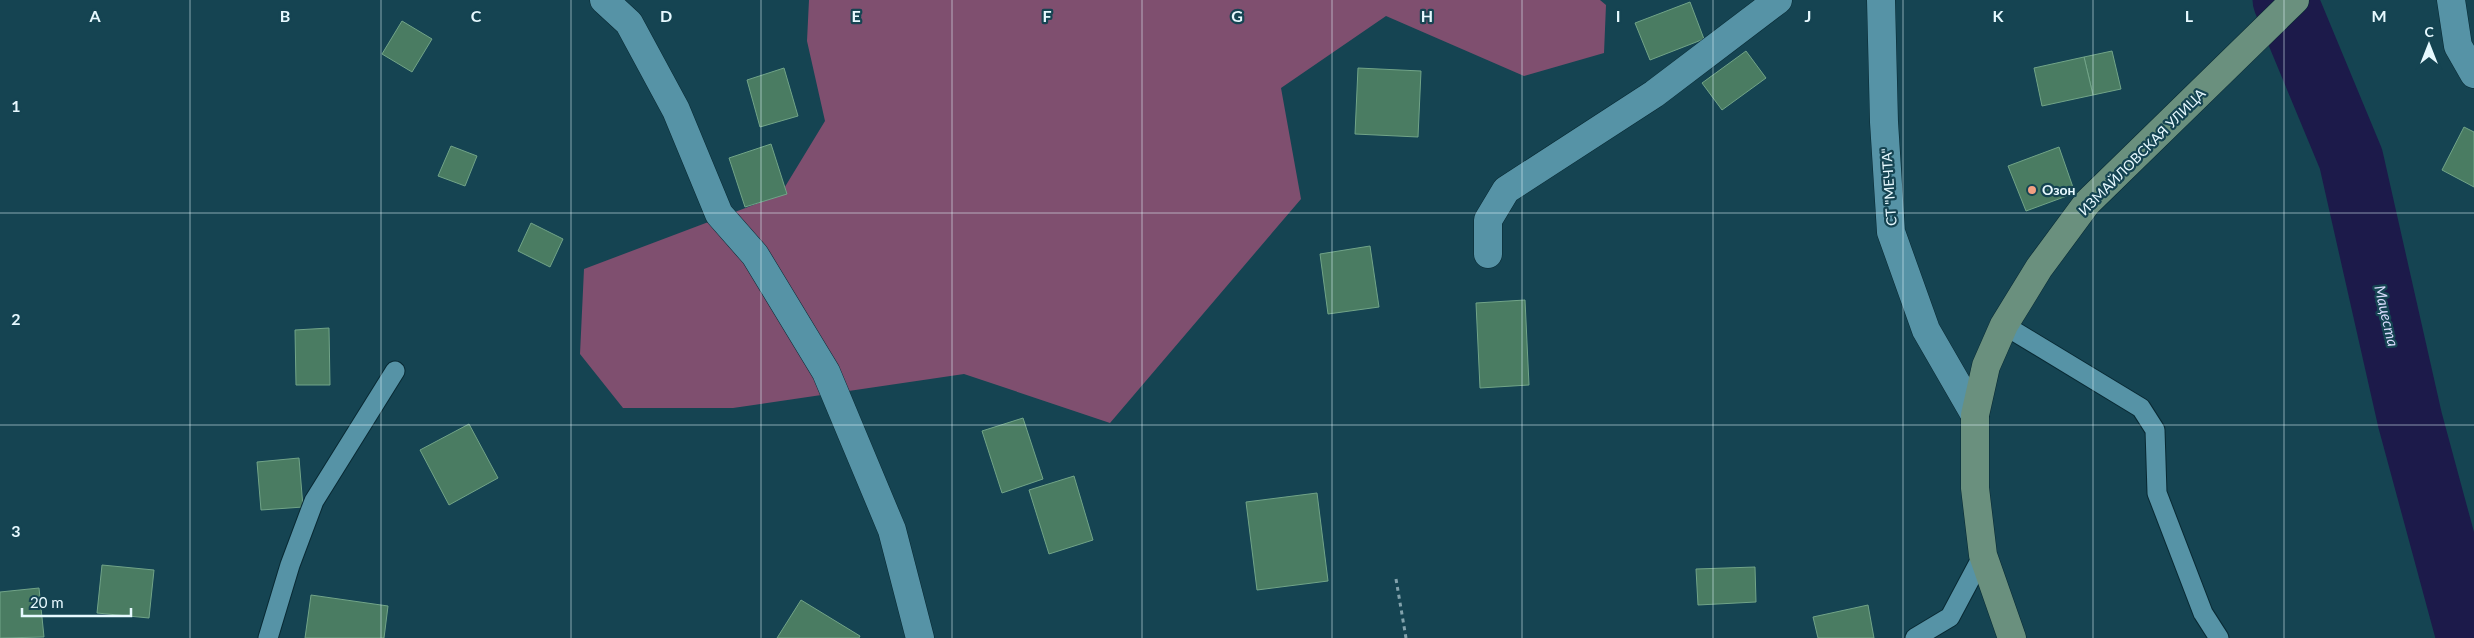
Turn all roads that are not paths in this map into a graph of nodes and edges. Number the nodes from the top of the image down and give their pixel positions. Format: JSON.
{"nodes":[{"id":1,"x":604,"y":0,"type":"edge"},
{"id":2,"x":1778,"y":0,"type":"edge"},
{"id":3,"x":1881,"y":0,"type":"edge"},
{"id":4,"x":2295,"y":0,"type":"edge"},
{"id":5,"x":2451,"y":0,"type":"edge"},
{"id":6,"x":2474,"y":74,"type":"edge"},
{"id":7,"x":1488,"y":254,"type":"dead end"},
{"id":8,"x":2004,"y":325,"type":"junction"},
{"id":9,"x":395,"y":371,"type":"dead end"},
{"id":10,"x":1975,"y":415,"type":"junction"},
{"id":11,"x":1983,"y":555,"type":"junction"},
{"id":12,"x":268,"y":638,"type":"edge"},
{"id":13,"x":920,"y":638,"type":"edge"},
{"id":14,"x":1915,"y":638,"type":"edge"},
{"id":15,"x":2012,"y":638,"type":"edge"},
{"id":16,"x":2219,"y":638,"type":"edge"}],
"edges":[{"from":1,"to":13,"type":"street"},
{"from":2,"to":7,"type":"street"},
{"from":3,"to":10,"type":"street","name":"СТ \"МЕЧТА\""},
{"from":4,"to":8,"type":"street","name":"ИЗМАЙЛОВСКАЯ УЛИЦА"},
{"from":5,"to":6,"type":"street"},
{"from":8,"to":10,"type":"street","name":"ИЗМАЙЛОВСКАЯ УЛИЦА"},
{"from":8,"to":16,"type":"lane"},
{"from":9,"to":12,"type":"lane"},
{"from":10,"to":11,"type":"street","name":"ИЗМАЙЛОВСКАЯ УЛИЦА"},
{"from":11,"to":14,"type":"lane"},
{"from":11,"to":15,"type":"street","name":"ИЗМАЙЛОВСКАЯ УЛИЦА"}]}
